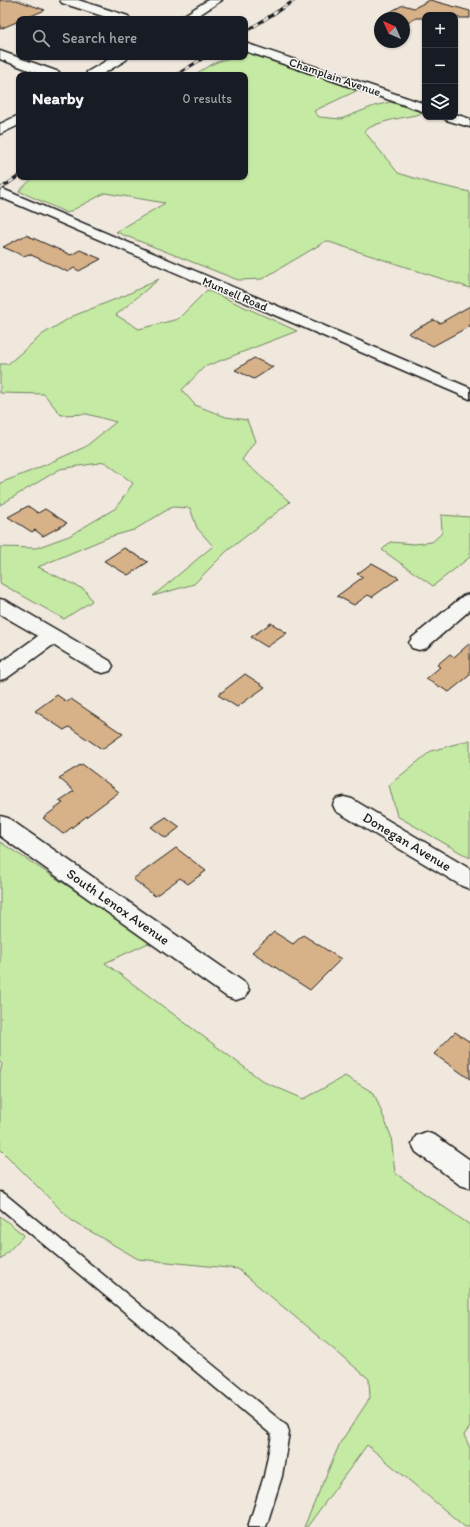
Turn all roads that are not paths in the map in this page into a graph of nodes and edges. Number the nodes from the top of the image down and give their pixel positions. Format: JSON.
{"nodes":[{"id":1,"x":66,"y":0,"type":"edge"},
{"id":2,"x":216,"y":0,"type":"edge"},
{"id":3,"x":115,"y":16,"type":"edge"},
{"id":4,"x":189,"y":16,"type":"edge"},
{"id":5,"x":248,"y":48,"type":"edge"},
{"id":6,"x":0,"y":55,"type":"edge"},
{"id":7,"x":117,"y":60,"type":"edge"},
{"id":8,"x":46,"y":72,"type":"edge"},
{"id":9,"x":97,"y":72,"type":"edge"},
{"id":10,"x":422,"y":107,"type":"edge"},
{"id":11,"x":458,"y":119,"type":"edge"},
{"id":12,"x":16,"y":121,"type":"edge"},
{"id":13,"x":470,"y":123,"type":"edge"},
{"id":14,"x":0,"y":130,"type":"edge"},
{"id":15,"x":0,"y":192,"type":"edge"},
{"id":16,"x":470,"y":394,"type":"edge"},
{"id":17,"x":470,"y":600,"type":"edge"},
{"id":18,"x":0,"y":605,"type":"edge"},
{"id":19,"x":52,"y":636,"type":"junction"},
{"id":20,"x":419,"y":643,"type":"dead end"},
{"id":21,"x":103,"y":666,"type":"dead end"},
{"id":22,"x":0,"y":673,"type":"edge"},
{"id":23,"x":344,"y":805,"type":"dead end"},
{"id":24,"x":0,"y":824,"type":"edge"},
{"id":25,"x":470,"y":880,"type":"edge"},
{"id":26,"x":236,"y":990,"type":"dead end"},
{"id":27,"x":426,"y":1144,"type":"dead end"},
{"id":28,"x":470,"y":1176,"type":"edge"},
{"id":29,"x":0,"y":1198,"type":"edge"},
{"id":30,"x":257,"y":1527,"type":"edge"}],
"edges":[{"from":1,"to":3,"type":"street"},
{"from":2,"to":4,"type":"street"},
{"from":5,"to":10,"type":"street","name":"Champlain Avenue"},
{"from":6,"to":8,"type":"street"},
{"from":7,"to":9,"type":"street"},
{"from":11,"to":13,"type":"street"},
{"from":12,"to":14,"type":"street"},
{"from":15,"to":16,"type":"street","name":"Munsell Road"},
{"from":17,"to":20,"type":"street"},
{"from":18,"to":19,"type":"street"},
{"from":19,"to":21,"type":"street"},
{"from":19,"to":22,"type":"street"},
{"from":23,"to":25,"type":"street","name":"Donegan Avenue"},
{"from":24,"to":26,"type":"street","name":"South Lenox Avenue"},
{"from":27,"to":28,"type":"street"},
{"from":29,"to":30,"type":"lane"}]}
